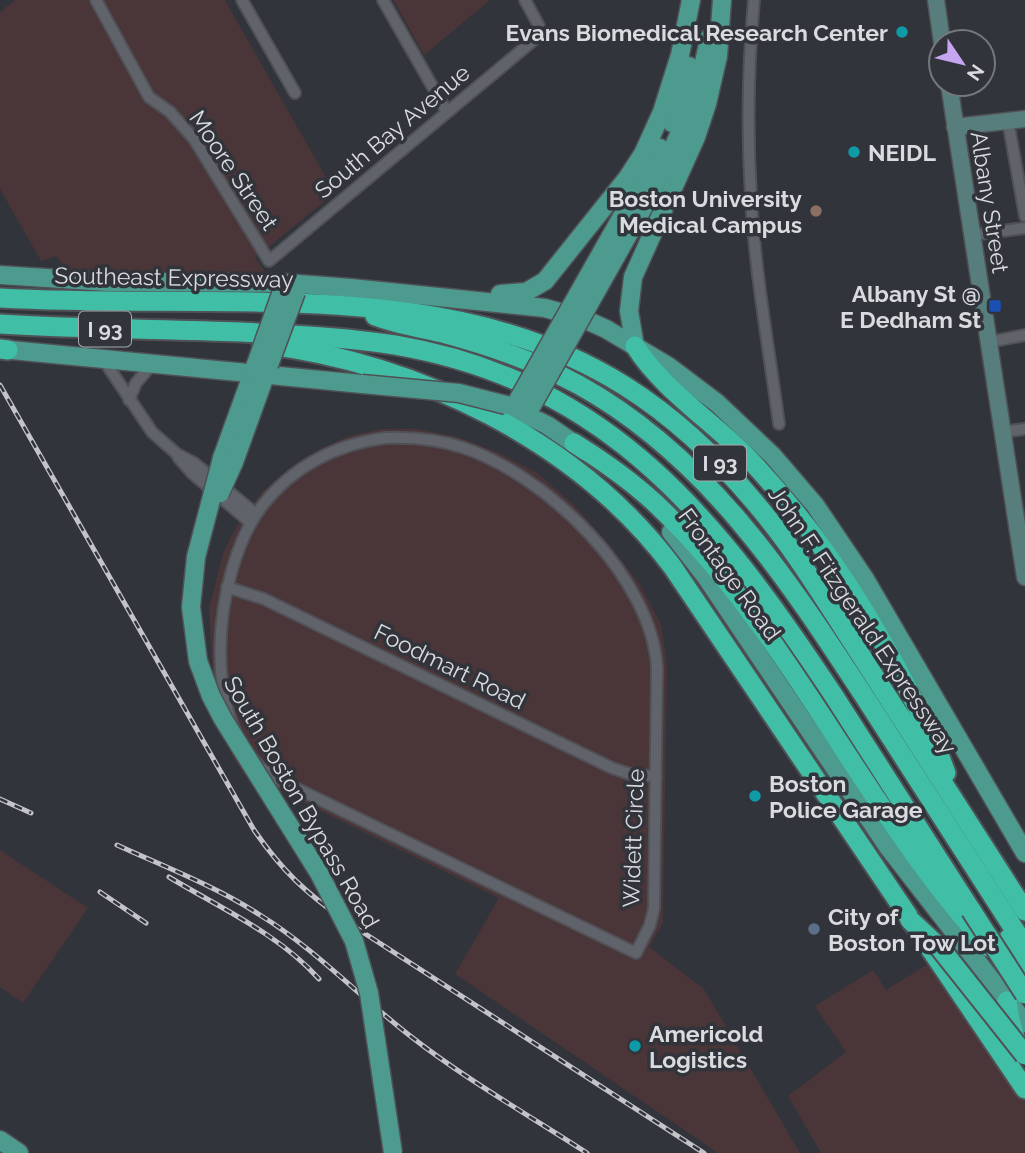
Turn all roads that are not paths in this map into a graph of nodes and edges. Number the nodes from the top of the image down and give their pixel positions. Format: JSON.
{"nodes":[{"id":1,"x":96,"y":0,"type":"edge"},
{"id":2,"x":242,"y":0,"type":"edge"},
{"id":3,"x":383,"y":0,"type":"edge"},
{"id":4,"x":525,"y":0,"type":"edge"},
{"id":5,"x":694,"y":0,"type":"edge"},
{"id":6,"x":714,"y":0,"type":"edge"},
{"id":7,"x":722,"y":0,"type":"edge"},
{"id":8,"x":754,"y":0,"type":"edge"},
{"id":9,"x":936,"y":0,"type":"edge"},
{"id":10,"x":940,"y":28,"type":"edge"},
{"id":11,"x":295,"y":93,"type":"dead end"},
{"id":12,"x":951,"y":98,"type":"edge"},
{"id":13,"x":447,"y":112,"type":"junction"},
{"id":14,"x":1025,"y":120,"type":"edge"},
{"id":15,"x":1008,"y":121,"type":"junction"},
{"id":16,"x":955,"y":127,"type":"junction"},
{"id":17,"x":631,"y":216,"type":"junction"},
{"id":18,"x":1025,"y":216,"type":"edge"},
{"id":19,"x":1025,"y":228,"type":"edge"},
{"id":20,"x":972,"y":235,"type":"junction"},
{"id":21,"x":269,"y":261,"type":"joint"},
{"id":22,"x":0,"y":275,"type":"edge"},
{"id":23,"x":290,"y":287,"type":"junction"},
{"id":24,"x":430,"y":297,"type":"junction"},
{"id":25,"x":0,"y":298,"type":"edge"},
{"id":26,"x":347,"y":306,"type":"junction"},
{"id":27,"x":0,"y":324,"type":"edge"},
{"id":28,"x":210,"y":331,"type":"junction"},
{"id":29,"x":1025,"y":335,"type":"edge"},
{"id":30,"x":989,"y":342,"type":"junction"},
{"id":31,"x":635,"y":346,"type":"junction"},
{"id":32,"x":3,"y":349,"type":"edge"},
{"id":33,"x":103,"y":359,"type":"junction"},
{"id":34,"x":153,"y":363,"type":"junction"},
{"id":35,"x":261,"y":369,"type":"junction"},
{"id":36,"x":129,"y":400,"type":"junction"},
{"id":37,"x":519,"y":407,"type":"junction"},
{"id":38,"x":779,"y":424,"type":"dead end"},
{"id":39,"x":1025,"y":429,"type":"edge"},
{"id":40,"x":1002,"y":432,"type":"junction"},
{"id":41,"x":574,"y":443,"type":"junction"},
{"id":42,"x":253,"y":519,"type":"junction"},
{"id":43,"x":1021,"y":526,"type":"edge"},
{"id":44,"x":1025,"y":577,"type":"edge"},
{"id":45,"x":227,"y":587,"type":"junction"},
{"id":46,"x":656,"y":776,"type":"junction"},
{"id":47,"x":956,"y":804,"type":"junction"},
{"id":48,"x":1003,"y":818,"type":"junction"},
{"id":49,"x":1025,"y":822,"type":"edge"},
{"id":50,"x":1025,"y":853,"type":"edge"},
{"id":51,"x":978,"y":907,"type":"junction"},
{"id":52,"x":1025,"y":911,"type":"edge"},
{"id":53,"x":910,"y":920,"type":"junction"},
{"id":54,"x":1025,"y":946,"type":"edge"},
{"id":55,"x":1019,"y":970,"type":"edge"},
{"id":56,"x":1016,"y":998,"type":"edge"},
{"id":57,"x":1025,"y":1023,"type":"edge"},
{"id":58,"x":1025,"y":1055,"type":"edge"},
{"id":59,"x":1025,"y":1062,"type":"edge"},
{"id":60,"x":1025,"y":1089,"type":"edge"},
{"id":61,"x":0,"y":1140,"type":"edge"},
{"id":62,"x":19,"y":1153,"type":"edge"},
{"id":63,"x":393,"y":1153,"type":"edge"}],
"edges":[{"from":1,"to":21,"type":"street","name":"Moore Street"},
{"from":2,"to":11,"type":"street"},
{"from":3,"to":13,"type":"street"},
{"from":4,"to":13,"type":"street","name":"South Bay Avenue"},
{"from":5,"to":17,"type":"main road"},
{"from":5,"to":24,"type":"main road"},
{"from":6,"to":17,"type":"main road"},
{"from":7,"to":31,"type":"main road"},
{"from":8,"to":38,"type":"street"},
{"from":9,"to":10,"type":"main road"},
{"from":12,"to":16,"type":"main road","name":"Albany Street"},
{"from":13,"to":21,"type":"street","name":"South Bay Avenue"},
{"from":14,"to":15,"type":"main road"},
{"from":15,"to":16,"type":"main road"},
{"from":15,"to":18,"type":"street"},
{"from":16,"to":20,"type":"main road","name":"Albany Street"},
{"from":17,"to":37,"type":"main road","bridge":true},
{"from":19,"to":20,"type":"street"},
{"from":20,"to":30,"type":"main road","name":"Albany Street"},
{"from":22,"to":23,"type":"main road"},
{"from":23,"to":24,"type":"main road"},
{"from":23,"to":35,"type":"main road","name":"South Boston Bypass Road","bridge":true},
{"from":24,"to":31,"type":"main road"},
{"from":25,"to":26,"type":"highway","name":"Southeast Expressway","number":"I 93"},
{"from":26,"to":47,"type":"highway","name":"John F. Fitzgerald Expressway","number":"I 93"},
{"from":26,"to":51,"type":"highway"},
{"from":27,"to":28,"type":"highway","number":"I 93"},
{"from":28,"to":51,"type":"highway","number":"I 93"},
{"from":28,"to":53,"type":"highway"},
{"from":29,"to":30,"type":"street"},
{"from":30,"to":40,"type":"main road","name":"Albany Street"},
{"from":31,"to":47,"type":"highway"},
{"from":31,"to":48,"type":"main road"},
{"from":32,"to":33,"type":"main road","name":"Frontage Road"},
{"from":33,"to":34,"type":"main road","name":"Frontage Road"},
{"from":33,"to":36,"type":"street"},
{"from":34,"to":35,"type":"main road","name":"Frontage Road"},
{"from":34,"to":36,"type":"street"},
{"from":35,"to":37,"type":"main road","name":"Frontage Road","bridge":true},
{"from":35,"to":63,"type":"main road","name":"South Boston Bypass Road","bridge":true},
{"from":36,"to":42,"type":"street"},
{"from":37,"to":41,"type":"main road","name":"Frontage Road"},
{"from":39,"to":40,"type":"street"},
{"from":40,"to":43,"type":"main road","name":"Albany Street"},
{"from":41,"to":51,"type":"highway"},
{"from":41,"to":56,"type":"main road","name":"Frontage Road"},
{"from":42,"to":45,"type":"street","name":"Widett Circle"},
{"from":42,"to":46,"type":"street","name":"Widett Circle"},
{"from":43,"to":44,"type":"main road","name":"Albany Street"},
{"from":45,"to":46,"type":"street","name":"Foodmart Road"},
{"from":45,"to":46,"type":"street","name":"Widett Circle"},
{"from":47,"to":52,"type":"highway","name":"John F. Fitzgerald Expressway","number":"I 93"},
{"from":48,"to":49,"type":"main road"},
{"from":48,"to":50,"type":"main road"},
{"from":51,"to":54,"type":"highway"},
{"from":51,"to":55,"type":"highway","number":"I 93","bridge":true},
{"from":53,"to":58,"type":"highway","bridge":true},
{"from":53,"to":60,"type":"highway","bridge":true},
{"from":55,"to":56,"type":"highway","number":"I 93","bridge":true},
{"from":56,"to":57,"type":"main road","name":"Frontage Road"},
{"from":56,"to":59,"type":"highway"},
{"from":61,"to":62,"type":"main road"}]}
